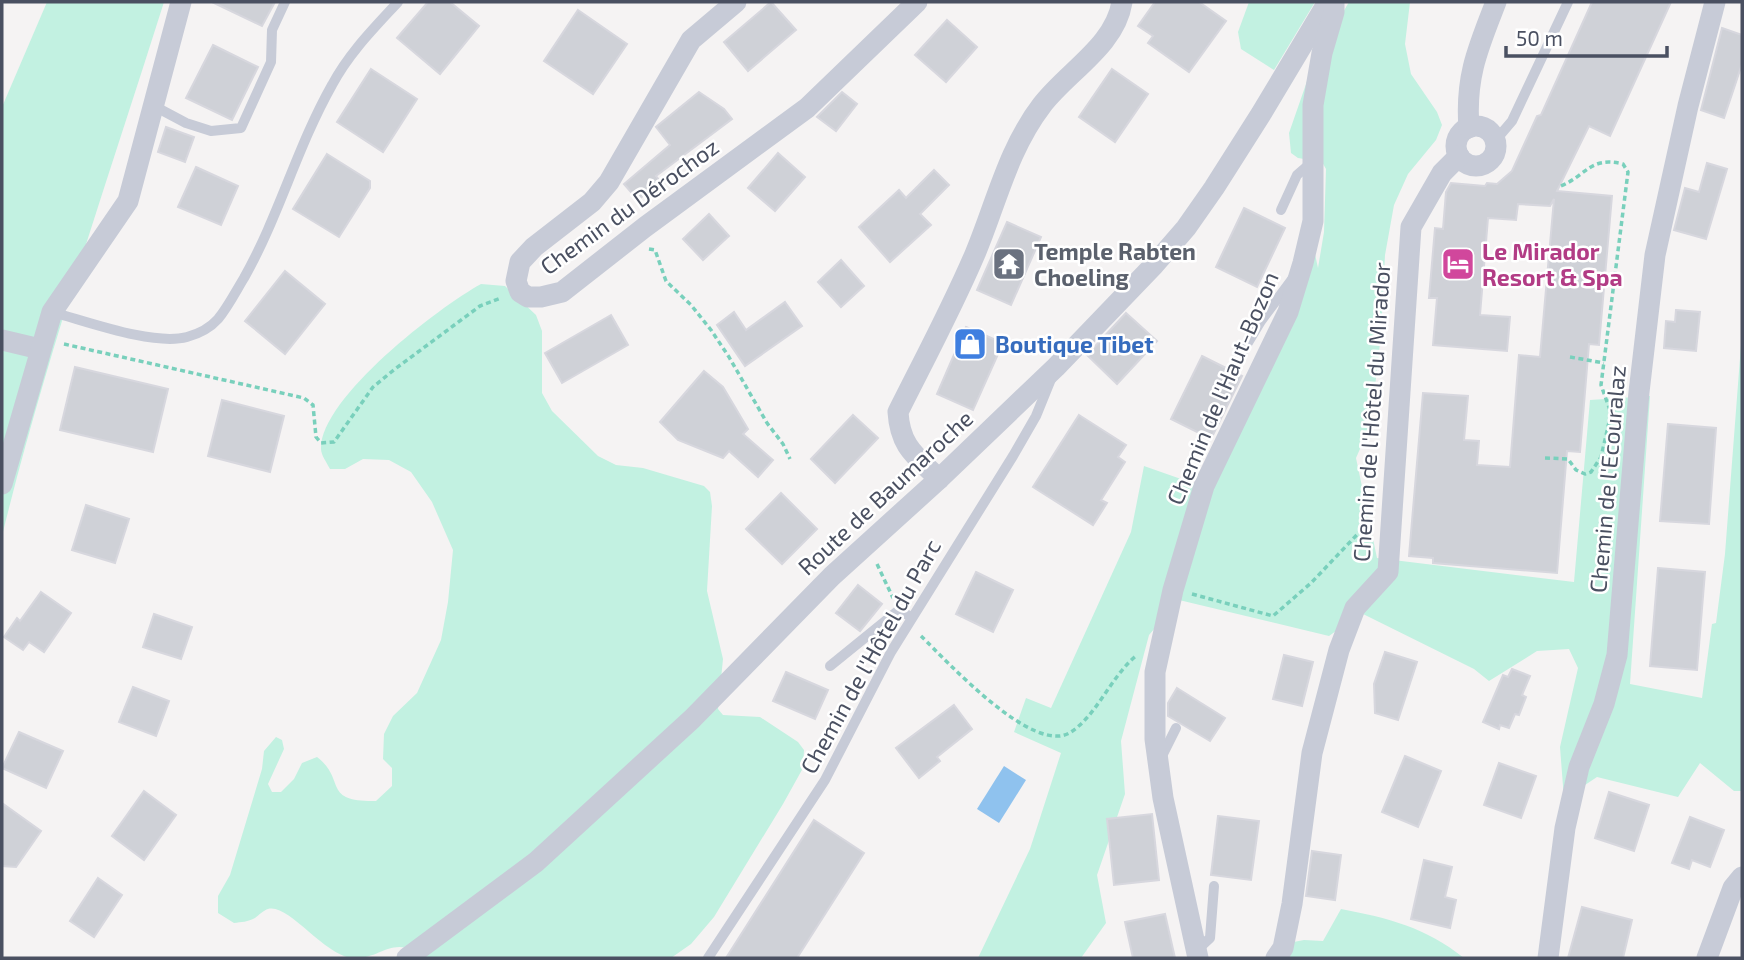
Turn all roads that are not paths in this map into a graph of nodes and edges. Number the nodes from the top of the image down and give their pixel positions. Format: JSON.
{"nodes":[{"id":1,"x":181,"y":2,"type":"edge"},
{"id":2,"x":285,"y":2,"type":"edge"},
{"id":3,"x":398,"y":2,"type":"edge"},
{"id":4,"x":736,"y":2,"type":"edge"},
{"id":5,"x":917,"y":2,"type":"edge"},
{"id":6,"x":1122,"y":2,"type":"edge"},
{"id":7,"x":1328,"y":2,"type":"edge"},
{"id":8,"x":1334,"y":2,"type":"edge"},
{"id":9,"x":1496,"y":2,"type":"edge"},
{"id":10,"x":1568,"y":2,"type":"edge"},
{"id":11,"x":1715,"y":2,"type":"edge"},
{"id":12,"x":154,"y":106,"type":"junction"},
{"id":13,"x":1469,"y":128,"type":"junction"},
{"id":14,"x":1495,"y":141,"type":"junction"},
{"id":15,"x":1459,"y":156,"type":"junction"},
{"id":16,"x":1314,"y":160,"type":"junction"},
{"id":17,"x":1281,"y":211,"type":"dead end"},
{"id":18,"x":1301,"y":268,"type":"junction"},
{"id":19,"x":51,"y":312,"type":"junction"},
{"id":20,"x":2,"y":340,"type":"edge"},
{"id":21,"x":40,"y":349,"type":"junction"},
{"id":22,"x":1243,"y":351,"type":"dead end"},
{"id":23,"x":1056,"y":367,"type":"junction"},
{"id":24,"x":939,"y":479,"type":"junction"},
{"id":25,"x":2,"y":484,"type":"edge"},
{"id":26,"x":911,"y":617,"type":"junction"},
{"id":27,"x":830,"y":666,"type":"dead end"},
{"id":28,"x":1176,"y":728,"type":"dead end"},
{"id":29,"x":1158,"y":764,"type":"junction"},
{"id":30,"x":1742,"y":877,"type":"edge"},
{"id":31,"x":1214,"y":886,"type":"dead end"},
{"id":32,"x":1197,"y":955,"type":"edge"},
{"id":33,"x":407,"y":958,"type":"edge"},
{"id":34,"x":708,"y":958,"type":"edge"},
{"id":35,"x":1276,"y":958,"type":"edge"},
{"id":36,"x":1548,"y":958,"type":"edge"},
{"id":37,"x":1707,"y":958,"type":"edge"}],
"edges":[{"from":1,"to":12,"type":"street"},
{"from":2,"to":12,"type":"lane"},
{"from":3,"to":19,"type":"lane"},
{"from":4,"to":5,"type":"street","name":"Chemin du Dérochoz"},
{"from":6,"to":24,"type":"street"},
{"from":7,"to":23,"type":"street","name":"Route de Baumaroche"},
{"from":8,"to":16,"type":"street","name":"Chemin de l'Haut-Bozon"},
{"from":9,"to":13,"type":"street"},
{"from":10,"to":14,"type":"lane"},
{"from":11,"to":36,"type":"street","name":"Chemin de l'Ecouralaz"},
{"from":12,"to":19,"type":"street"},
{"from":13,"to":14,"type":"street"},
{"from":13,"to":15,"type":"street"},
{"from":14,"to":15,"type":"street"},
{"from":15,"to":35,"type":"street","name":"Chemin de l'Hôtel du Mirador"},
{"from":16,"to":17,"type":"lane"},
{"from":16,"to":18,"type":"street","name":"Chemin de l'Haut-Bozon"},
{"from":18,"to":22,"type":"lane"},
{"from":18,"to":29,"type":"street","name":"Chemin de l'Haut-Bozon"},
{"from":19,"to":21,"type":"street"},
{"from":20,"to":21,"type":"street"},
{"from":21,"to":25,"type":"street"},
{"from":23,"to":24,"type":"street","name":"Route de Baumaroche"},
{"from":23,"to":26,"type":"lane","name":"Chemin de l'Hôtel du Parc"},
{"from":24,"to":33,"type":"street","name":"Route de Baumaroche"},
{"from":26,"to":27,"type":"lane"},
{"from":26,"to":34,"type":"lane","name":"Chemin de l'Hôtel du Parc"},
{"from":28,"to":29,"type":"lane"},
{"from":29,"to":32,"type":"street","name":"Chemin de l'Haut-Bozon"},
{"from":30,"to":37,"type":"street"},
{"from":31,"to":32,"type":"lane"}]}
